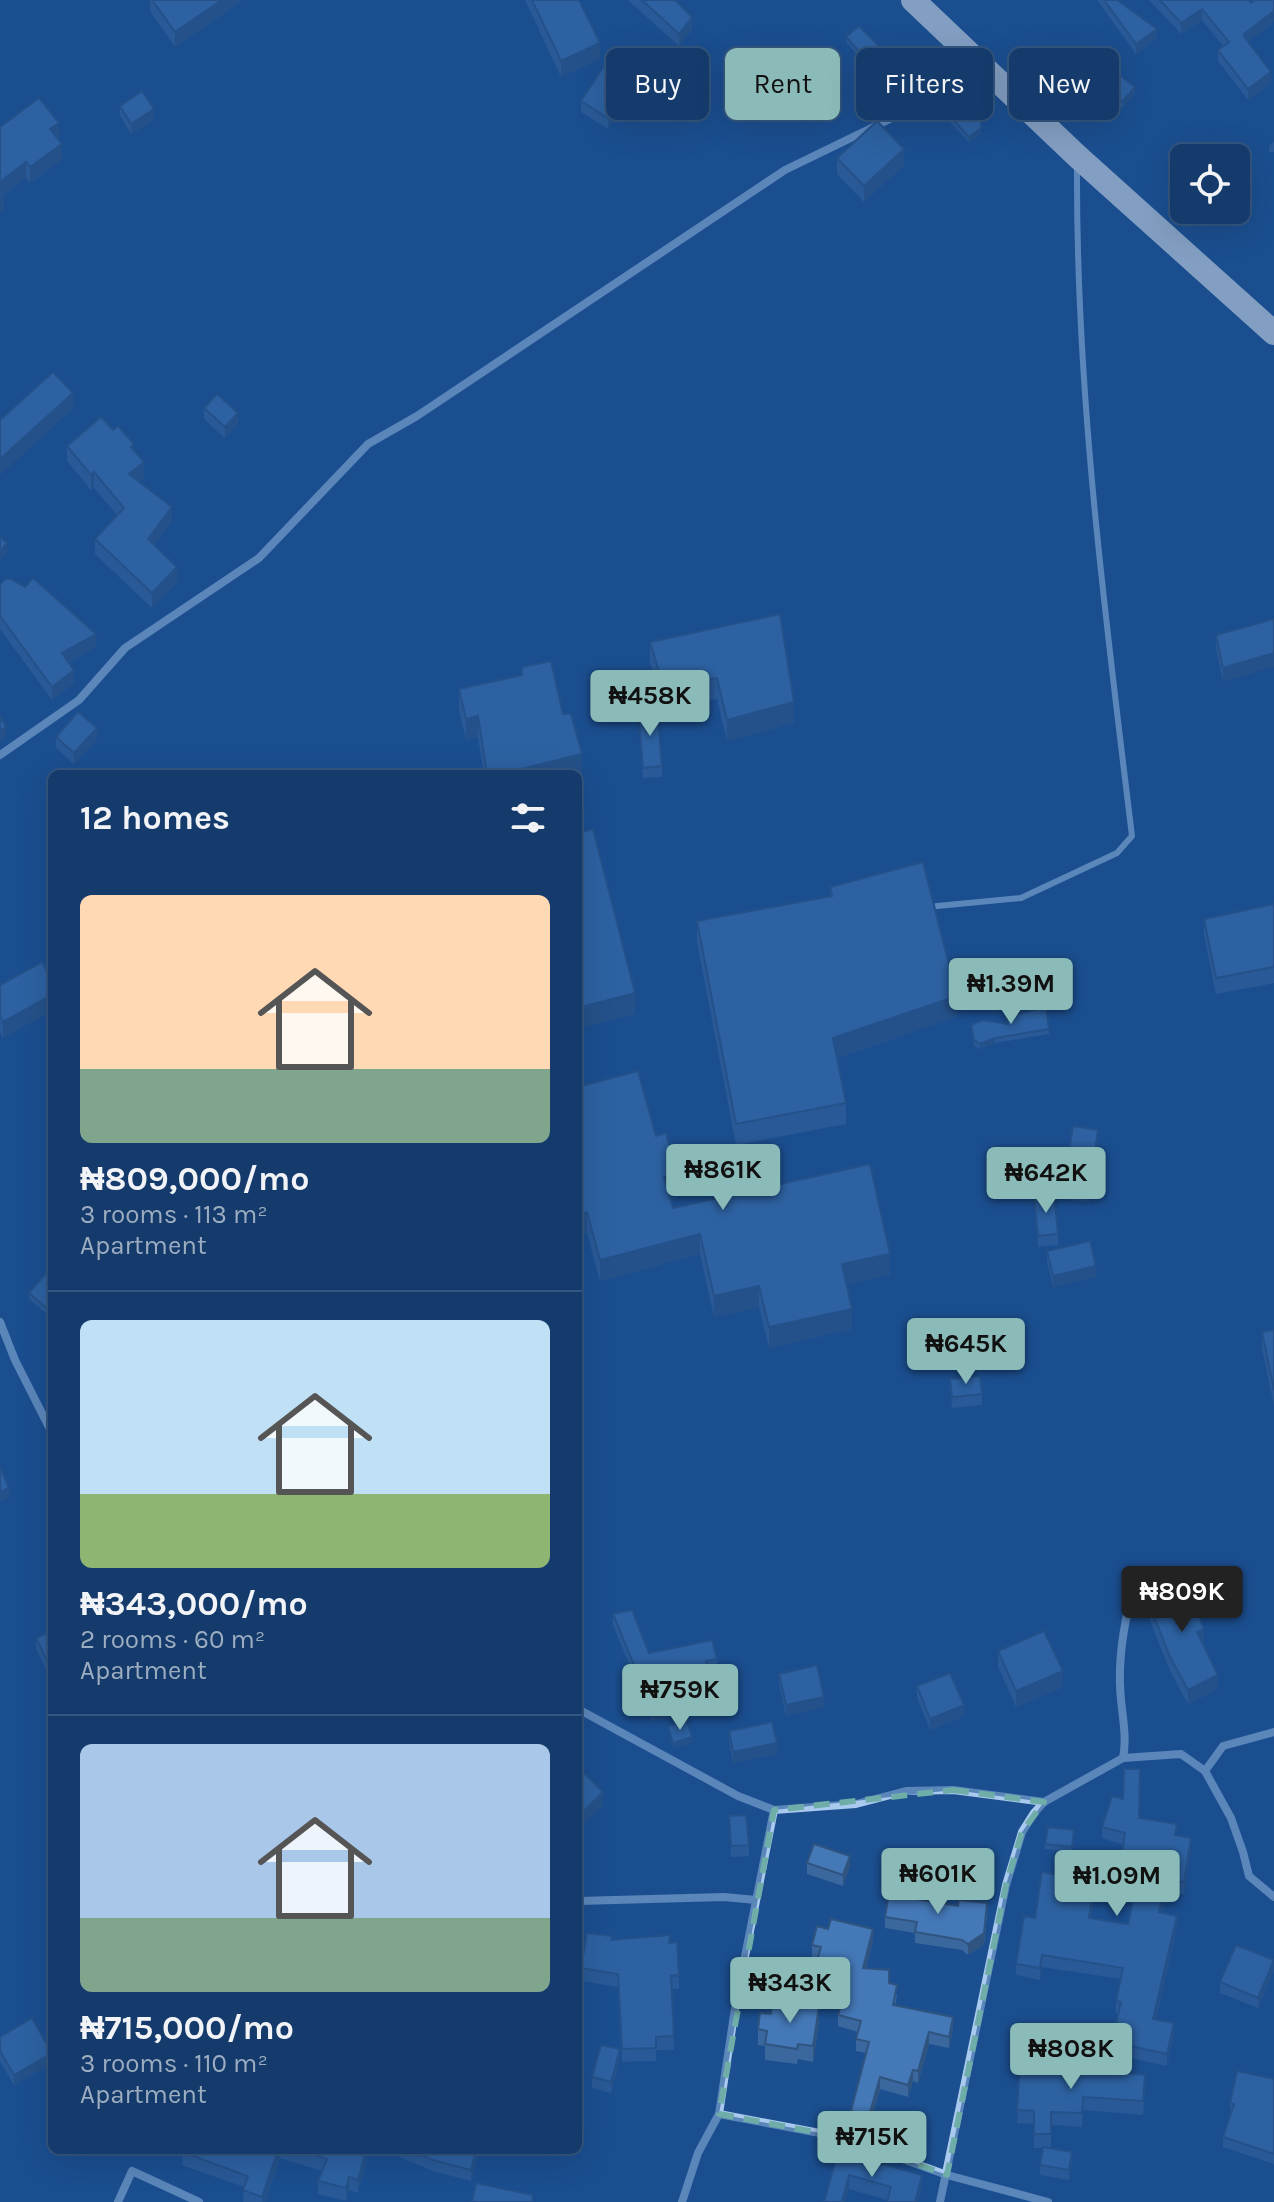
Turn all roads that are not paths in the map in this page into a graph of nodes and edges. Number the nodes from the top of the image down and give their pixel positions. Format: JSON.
{"nodes":[{"id":1,"x":913,"y":0,"type":"edge"},
{"id":2,"x":963,"y":48,"type":"edge"},
{"id":3,"x":993,"y":76,"type":"edge"},
{"id":4,"x":888,"y":120,"type":"edge"},
{"id":5,"x":1077,"y":156,"type":"junction"},
{"id":6,"x":1274,"y":333,"type":"edge"},
{"id":7,"x":0,"y":755,"type":"edge"},
{"id":8,"x":937,"y":906,"type":"edge"},
{"id":9,"x":0,"y":1322,"type":"edge"},
{"id":10,"x":48,"y":1425,"type":"edge"},
{"id":11,"x":1134,"y":1584,"type":"dead end"},
{"id":12,"x":582,"y":1711,"type":"edge"},
{"id":13,"x":1274,"y":1732,"type":"edge"},
{"id":14,"x":1123,"y":1758,"type":"junction"},
{"id":15,"x":1205,"y":1771,"type":"junction"},
{"id":16,"x":1044,"y":1802,"type":"junction"},
{"id":17,"x":774,"y":1810,"type":"junction"},
{"id":18,"x":1274,"y":1897,"type":"edge"},
{"id":19,"x":756,"y":1900,"type":"junction"},
{"id":20,"x":582,"y":1901,"type":"edge"},
{"id":21,"x":719,"y":2114,"type":"junction"},
{"id":22,"x":947,"y":2175,"type":"junction"},
{"id":23,"x":118,"y":2202,"type":"edge"},
{"id":24,"x":199,"y":2202,"type":"edge"},
{"id":25,"x":682,"y":2202,"type":"edge"},
{"id":26,"x":940,"y":2202,"type":"edge"},
{"id":27,"x":1048,"y":2202,"type":"edge"}],
"edges":[{"from":1,"to":2,"type":"highway"},
{"from":3,"to":5,"type":"highway"},
{"from":4,"to":7,"type":"street"},
{"from":5,"to":6,"type":"highway"},
{"from":5,"to":8,"type":"lane"},
{"from":9,"to":10,"type":"street"},
{"from":11,"to":14,"type":"street"},
{"from":12,"to":17,"type":"street"},
{"from":13,"to":15,"type":"street"},
{"from":14,"to":15,"type":"street"},
{"from":14,"to":16,"type":"street"},
{"from":15,"to":18,"type":"street"},
{"from":16,"to":17,"type":"street"},
{"from":16,"to":22,"type":"street"},
{"from":17,"to":19,"type":"street"},
{"from":19,"to":20,"type":"street"},
{"from":19,"to":21,"type":"street"},
{"from":21,"to":22,"type":"street"},
{"from":21,"to":25,"type":"street"},
{"from":22,"to":26,"type":"street"},
{"from":22,"to":27,"type":"street"},
{"from":23,"to":24,"type":"street"}]}
